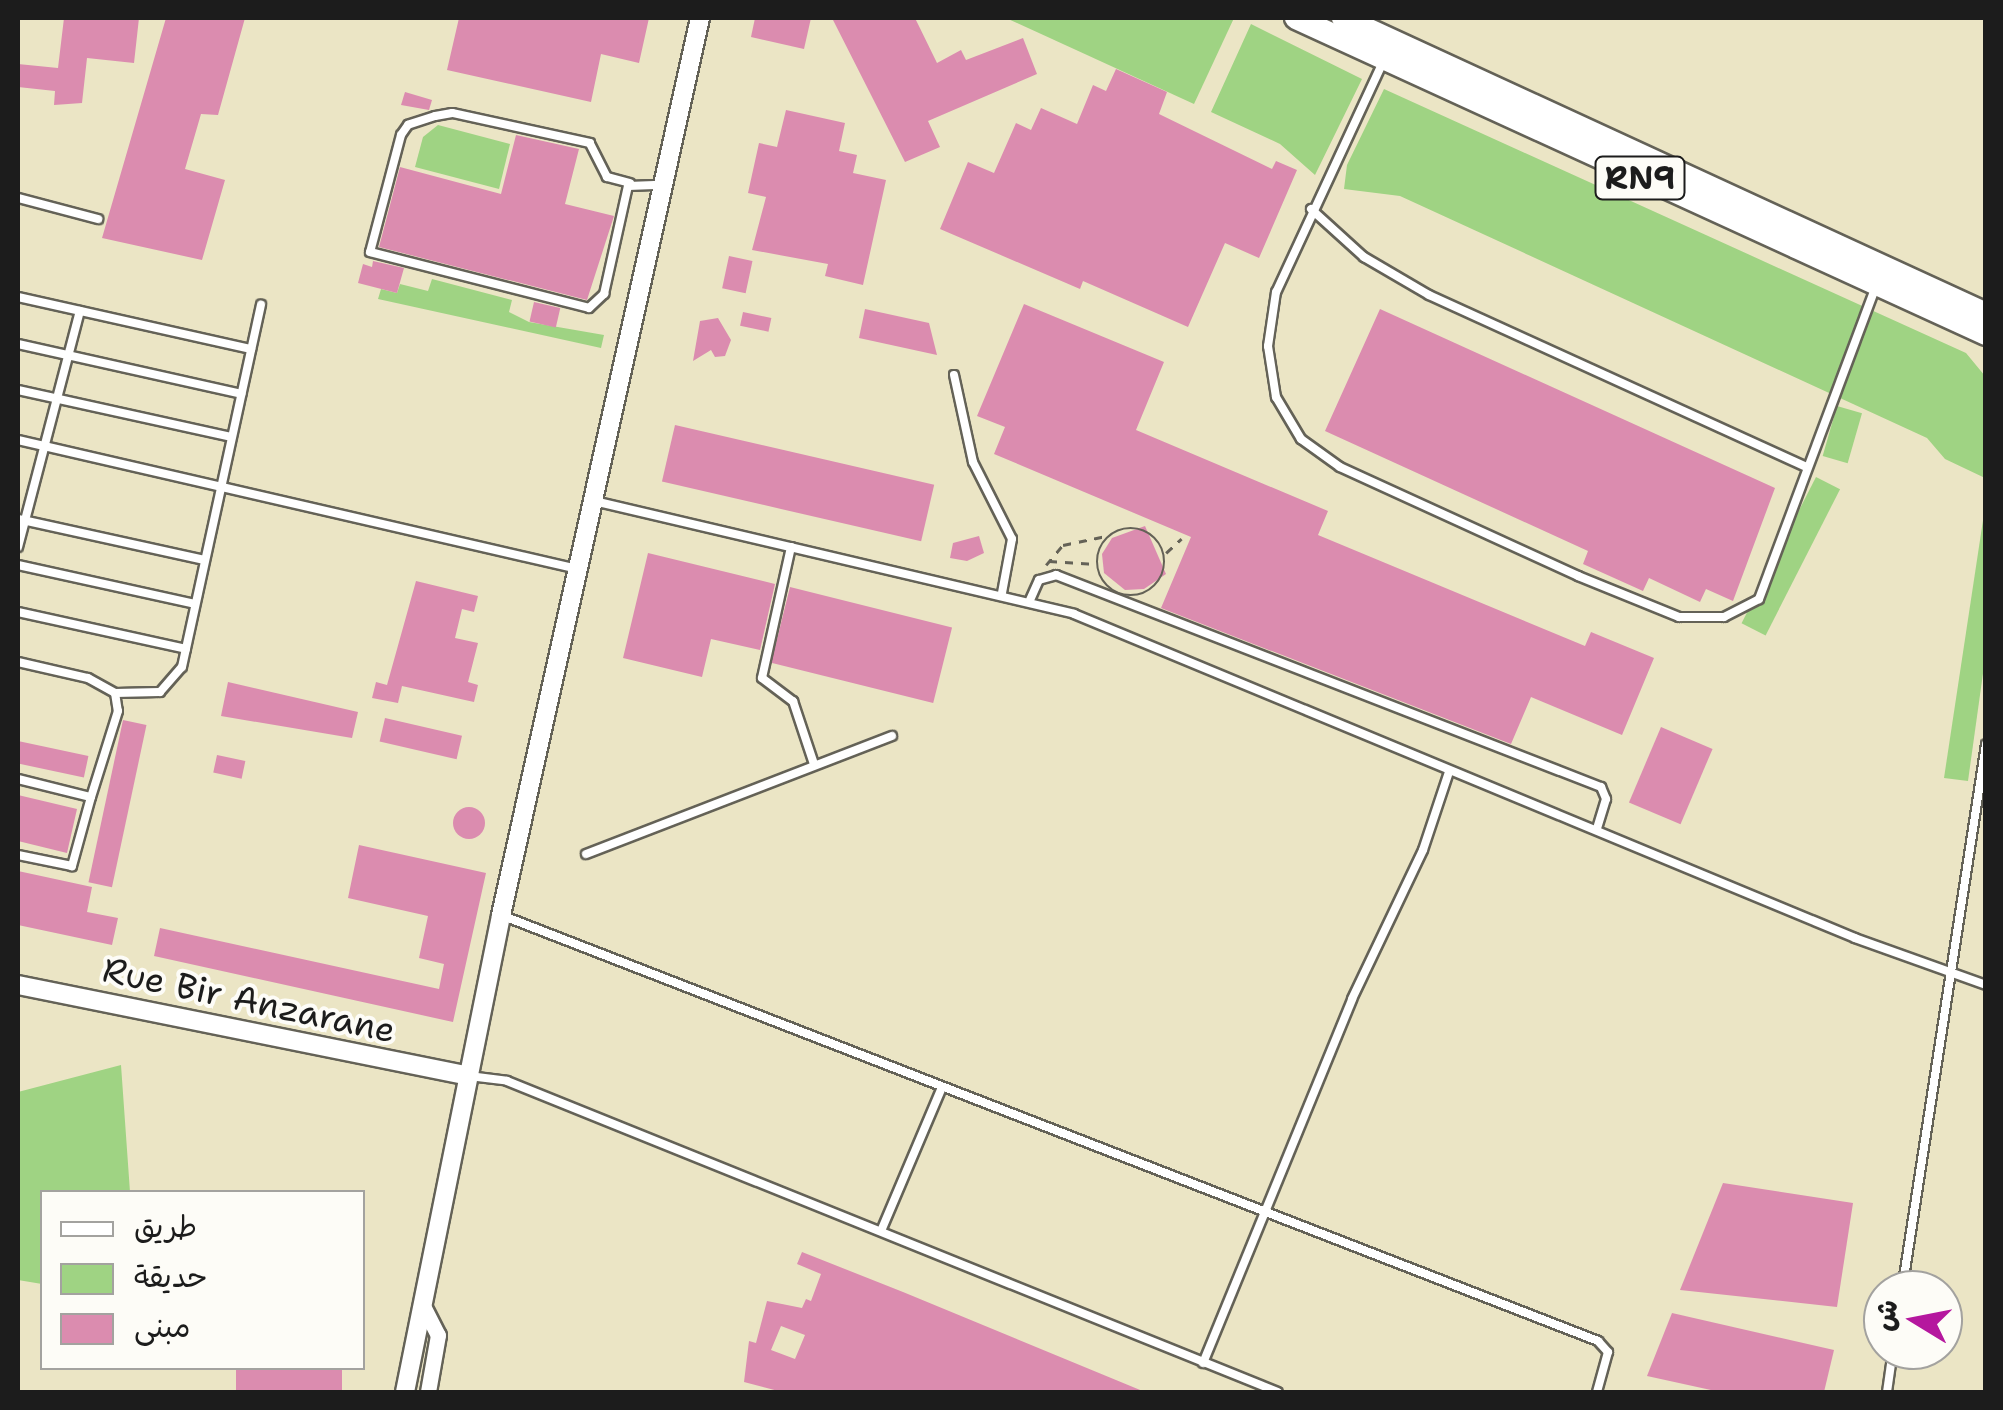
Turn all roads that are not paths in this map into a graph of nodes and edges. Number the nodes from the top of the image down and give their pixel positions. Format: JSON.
{"nodes":[{"id":1,"x":700,"y":18,"type":"edge"},
{"id":2,"x":1296,"y":18,"type":"edge"},
{"id":3,"x":1342,"y":18,"type":"edge"},
{"id":4,"x":1384,"y":58,"type":"junction"},
{"id":5,"x":630,"y":183,"type":"junction"},
{"id":6,"x":661,"y":185,"type":"junction"},
{"id":7,"x":18,"y":198,"type":"edge"},
{"id":8,"x":1311,"y":209,"type":"junction"},
{"id":9,"x":98,"y":220,"type":"dead end"},
{"id":10,"x":1876,"y":286,"type":"junction"},
{"id":11,"x":18,"y":297,"type":"edge"},
{"id":12,"x":261,"y":304,"type":"dead end"},
{"id":13,"x":80,"y":311,"type":"junction"},
{"id":14,"x":1986,"y":314,"type":"edge"},
{"id":15,"x":1986,"y":334,"type":"edge"},
{"id":16,"x":18,"y":344,"type":"edge"},
{"id":17,"x":251,"y":348,"type":"junction"},
{"id":18,"x":68,"y":356,"type":"junction"},
{"id":19,"x":954,"y":374,"type":"dead end"},
{"id":20,"x":18,"y":390,"type":"edge"},
{"id":21,"x":241,"y":394,"type":"junction"},
{"id":22,"x":56,"y":398,"type":"junction"},
{"id":23,"x":231,"y":437,"type":"junction"},
{"id":24,"x":18,"y":440,"type":"edge"},
{"id":25,"x":42,"y":446,"type":"junction"},
{"id":26,"x":1807,"y":466,"type":"junction"},
{"id":27,"x":220,"y":487,"type":"junction"},
{"id":28,"x":594,"y":502,"type":"junction"},
{"id":29,"x":21,"y":519,"type":"edge"},
{"id":30,"x":18,"y":547,"type":"edge"},
{"id":31,"x":791,"y":547,"type":"junction"},
{"id":32,"x":204,"y":560,"type":"junction"},
{"id":33,"x":18,"y":565,"type":"edge"},
{"id":34,"x":578,"y":569,"type":"junction"},
{"id":35,"x":1002,"y":593,"type":"junction"},
{"id":36,"x":1030,"y":600,"type":"junction"},
{"id":37,"x":195,"y":604,"type":"junction"},
{"id":38,"x":18,"y":612,"type":"edge"},
{"id":39,"x":186,"y":649,"type":"junction"},
{"id":40,"x":18,"y":662,"type":"edge"},
{"id":41,"x":115,"y":693,"type":"junction"},
{"id":42,"x":892,"y":736,"type":"dead end"},
{"id":43,"x":1986,"y":744,"type":"edge"},
{"id":44,"x":814,"y":764,"type":"junction"},
{"id":45,"x":1450,"y":772,"type":"junction"},
{"id":46,"x":18,"y":778,"type":"edge"},
{"id":47,"x":91,"y":796,"type":"junction"},
{"id":48,"x":1597,"y":828,"type":"junction"},
{"id":49,"x":586,"y":854,"type":"dead end"},
{"id":50,"x":18,"y":855,"type":"edge"},
{"id":51,"x":501,"y":915,"type":"junction"},
{"id":52,"x":1954,"y":974,"type":"junction"},
{"id":53,"x":18,"y":984,"type":"edge"},
{"id":54,"x":1986,"y":986,"type":"edge"},
{"id":55,"x":468,"y":1076,"type":"junction"},
{"id":56,"x":942,"y":1087,"type":"junction"},
{"id":57,"x":1268,"y":1215,"type":"junction"},
{"id":58,"x":881,"y":1231,"type":"junction"},
{"id":59,"x":1905,"y":1270,"type":"edge"},
{"id":60,"x":422,"y":1304,"type":"junction"},
{"id":61,"x":1203,"y":1363,"type":"junction"},
{"id":62,"x":404,"y":1392,"type":"edge"},
{"id":63,"x":428,"y":1392,"type":"edge"},
{"id":64,"x":1278,"y":1392,"type":"edge"},
{"id":65,"x":1598,"y":1392,"type":"edge"}],
"edges":[{"from":1,"to":6,"type":"street"},
{"from":2,"to":4,"type":"main road","number":"RN9"},
{"from":3,"to":14,"type":"main road","number":"RN9"},
{"from":4,"to":8,"type":"lane"},
{"from":4,"to":10,"type":"main road","number":"RN9"},
{"from":5,"to":5,"type":"lane"},
{"from":5,"to":6,"type":"lane"},
{"from":6,"to":28,"type":"street"},
{"from":7,"to":9,"type":"lane"},
{"from":8,"to":26,"type":"lane"},
{"from":8,"to":26,"type":"lane"},
{"from":10,"to":15,"type":"main road","number":"RN9"},
{"from":10,"to":26,"type":"lane"},
{"from":11,"to":13,"type":"lane"},
{"from":12,"to":17,"type":"lane"},
{"from":13,"to":17,"type":"lane"},
{"from":13,"to":18,"type":"lane"},
{"from":16,"to":18,"type":"lane"},
{"from":17,"to":21,"type":"lane"},
{"from":18,"to":21,"type":"lane"},
{"from":18,"to":22,"type":"lane"},
{"from":19,"to":35,"type":"lane"},
{"from":20,"to":22,"type":"lane"},
{"from":21,"to":23,"type":"lane"},
{"from":22,"to":23,"type":"lane"},
{"from":22,"to":25,"type":"lane"},
{"from":23,"to":27,"type":"lane"},
{"from":24,"to":25,"type":"lane"},
{"from":25,"to":27,"type":"lane"},
{"from":25,"to":29,"type":"lane"},
{"from":27,"to":32,"type":"lane"},
{"from":27,"to":34,"type":"lane"},
{"from":28,"to":31,"type":"lane"},
{"from":28,"to":34,"type":"street"},
{"from":29,"to":30,"type":"lane"},
{"from":29,"to":32,"type":"lane"},
{"from":31,"to":35,"type":"lane"},
{"from":31,"to":44,"type":"lane"},
{"from":32,"to":37,"type":"lane"},
{"from":33,"to":37,"type":"lane"},
{"from":34,"to":51,"type":"street"},
{"from":35,"to":36,"type":"lane"},
{"from":36,"to":45,"type":"lane"},
{"from":36,"to":48,"type":"lane"},
{"from":37,"to":39,"type":"lane"},
{"from":38,"to":39,"type":"lane"},
{"from":39,"to":41,"type":"lane"},
{"from":40,"to":41,"type":"lane"},
{"from":41,"to":47,"type":"lane"},
{"from":42,"to":44,"type":"lane"},
{"from":43,"to":52,"type":"lane"},
{"from":44,"to":49,"type":"lane"},
{"from":45,"to":48,"type":"lane"},
{"from":45,"to":57,"type":"lane"},
{"from":46,"to":47,"type":"lane"},
{"from":47,"to":50,"type":"lane"},
{"from":48,"to":52,"type":"lane"},
{"from":51,"to":55,"type":"street"},
{"from":51,"to":56,"type":"lane"},
{"from":52,"to":54,"type":"lane"},
{"from":52,"to":59,"type":"lane"},
{"from":53,"to":55,"type":"street","name":"Rue Bir Anzarane"},
{"from":55,"to":58,"type":"lane"},
{"from":55,"to":60,"type":"street"},
{"from":56,"to":57,"type":"lane"},
{"from":56,"to":58,"type":"lane"},
{"from":57,"to":61,"type":"lane"},
{"from":57,"to":65,"type":"lane"},
{"from":58,"to":61,"type":"lane"},
{"from":60,"to":62,"type":"street"},
{"from":60,"to":63,"type":"street"},
{"from":61,"to":64,"type":"lane"}]}
